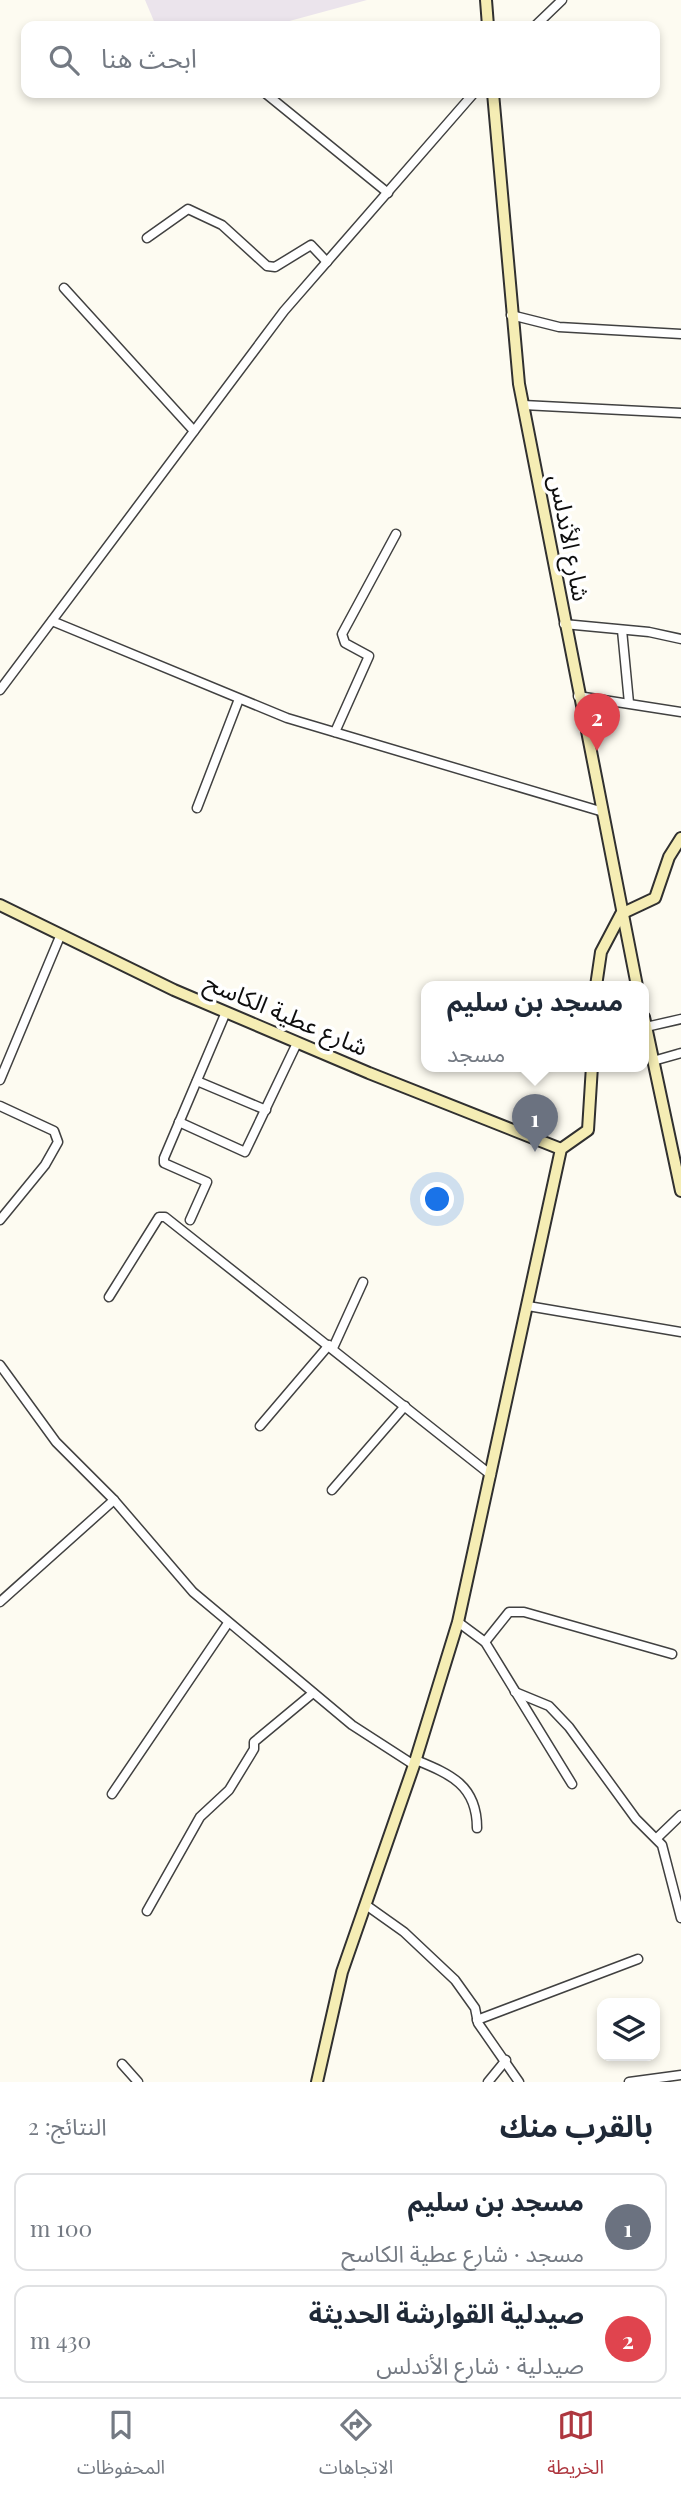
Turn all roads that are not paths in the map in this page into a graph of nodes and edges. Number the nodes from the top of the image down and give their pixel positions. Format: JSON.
{"nodes":[{"id":1,"x":486,"y":0,"type":"edge"},
{"id":2,"x":562,"y":0,"type":"edge"},
{"id":3,"x":488,"y":21,"type":"edge"},
{"id":4,"x":540,"y":21,"type":"edge"},
{"id":5,"x":271,"y":98,"type":"edge"},
{"id":6,"x":470,"y":98,"type":"edge"},
{"id":7,"x":493,"y":98,"type":"edge"},
{"id":8,"x":388,"y":193,"type":"junction"},
{"id":9,"x":147,"y":238,"type":"dead end"},
{"id":10,"x":327,"y":261,"type":"junction"},
{"id":11,"x":64,"y":288,"type":"dead end"},
{"id":12,"x":512,"y":315,"type":"junction"},
{"id":13,"x":681,"y":334,"type":"edge"},
{"id":14,"x":523,"y":405,"type":"junction"},
{"id":15,"x":681,"y":413,"type":"edge"},
{"id":16,"x":194,"y":430,"type":"junction"},
{"id":17,"x":396,"y":534,"type":"dead end"},
{"id":18,"x":52,"y":621,"type":"junction"},
{"id":19,"x":564,"y":624,"type":"junction"},
{"id":20,"x":622,"y":630,"type":"junction"},
{"id":21,"x":681,"y":639,"type":"edge"},
{"id":22,"x":0,"y":690,"type":"edge"},
{"id":23,"x":578,"y":696,"type":"junction"},
{"id":24,"x":239,"y":699,"type":"junction"},
{"id":25,"x":629,"y":703,"type":"junction"},
{"id":26,"x":681,"y":712,"type":"edge"},
{"id":27,"x":335,"y":732,"type":"junction"},
{"id":28,"x":197,"y":808,"type":"dead end"},
{"id":29,"x":600,"y":811,"type":"junction"},
{"id":30,"x":681,"y":838,"type":"edge"},
{"id":31,"x":0,"y":905,"type":"edge"},
{"id":32,"x":621,"y":914,"type":"junction"},
{"id":33,"x":61,"y":934,"type":"junction"},
{"id":34,"x":597,"y":981,"type":"edge"},
{"id":35,"x":635,"y":981,"type":"edge"},
{"id":36,"x":226,"y":1012,"type":"junction"},
{"id":37,"x":681,"y":1018,"type":"edge"},
{"id":38,"x":649,"y":1022,"type":"edge"},
{"id":39,"x":649,"y":1041,"type":"edge"},
{"id":40,"x":297,"y":1042,"type":"junction"},
{"id":41,"x":681,"y":1054,"type":"edge"},
{"id":42,"x":653,"y":1060,"type":"junction"},
{"id":43,"x":592,"y":1072,"type":"edge"},
{"id":44,"x":0,"y":1080,"type":"edge"},
{"id":45,"x":197,"y":1081,"type":"junction"},
{"id":46,"x":0,"y":1107,"type":"edge"},
{"id":47,"x":266,"y":1110,"type":"junction"},
{"id":48,"x":179,"y":1122,"type":"junction"},
{"id":49,"x":561,"y":1149,"type":"junction"},
{"id":50,"x":681,"y":1191,"type":"edge"},
{"id":51,"x":0,"y":1220,"type":"edge"},
{"id":52,"x":190,"y":1220,"type":"dead end"},
{"id":53,"x":363,"y":1282,"type":"dead end"},
{"id":54,"x":109,"y":1297,"type":"dead end"},
{"id":55,"x":528,"y":1306,"type":"junction"},
{"id":56,"x":681,"y":1332,"type":"edge"},
{"id":57,"x":331,"y":1347,"type":"junction"},
{"id":58,"x":0,"y":1365,"type":"edge"},
{"id":59,"x":405,"y":1406,"type":"junction"},
{"id":60,"x":260,"y":1426,"type":"dead end"},
{"id":61,"x":491,"y":1475,"type":"junction"},
{"id":62,"x":332,"y":1490,"type":"dead end"},
{"id":63,"x":114,"y":1500,"type":"junction"},
{"id":64,"x":0,"y":1602,"type":"edge"},
{"id":65,"x":458,"y":1622,"type":"junction"},
{"id":66,"x":228,"y":1623,"type":"junction"},
{"id":67,"x":485,"y":1642,"type":"junction"},
{"id":68,"x":672,"y":1654,"type":"dead end"},
{"id":69,"x":515,"y":1692,"type":"junction"},
{"id":70,"x":313,"y":1693,"type":"junction"},
{"id":71,"x":415,"y":1763,"type":"junction"},
{"id":72,"x":572,"y":1784,"type":"dead end"},
{"id":73,"x":111,"y":1794,"type":"dead end"},
{"id":74,"x":681,"y":1815,"type":"edge"},
{"id":75,"x":477,"y":1828,"type":"dead end"},
{"id":76,"x":657,"y":1838,"type":"junction"},
{"id":77,"x":366,"y":1905,"type":"junction"},
{"id":78,"x":147,"y":1911,"type":"dead end"},
{"id":79,"x":681,"y":1917,"type":"edge"},
{"id":80,"x":638,"y":1959,"type":"dead end"},
{"id":81,"x":477,"y":2020,"type":"junction"},
{"id":82,"x":506,"y":2060,"type":"junction"},
{"id":83,"x":122,"y":2064,"type":"dead end"},
{"id":84,"x":681,"y":2076,"type":"edge"},
{"id":85,"x":138,"y":2082,"type":"edge"},
{"id":86,"x":317,"y":2082,"type":"edge"},
{"id":87,"x":488,"y":2082,"type":"edge"},
{"id":88,"x":519,"y":2082,"type":"edge"},
{"id":89,"x":629,"y":2082,"type":"edge"}],
"edges":[{"from":1,"to":3,"type":"main road"},
{"from":2,"to":4,"type":"street"},
{"from":5,"to":8,"type":"street"},
{"from":6,"to":8,"type":"street"},
{"from":7,"to":12,"type":"main road","name":"شارع الأندلس"},
{"from":8,"to":10,"type":"street"},
{"from":9,"to":10,"type":"street"},
{"from":10,"to":16,"type":"street"},
{"from":11,"to":16,"type":"street"},
{"from":12,"to":13,"type":"street"},
{"from":12,"to":14,"type":"main road","name":"شارع الأندلس"},
{"from":14,"to":15,"type":"street"},
{"from":14,"to":19,"type":"main road","name":"شارع الأندلس"},
{"from":16,"to":18,"type":"street"},
{"from":17,"to":27,"type":"street"},
{"from":18,"to":22,"type":"street"},
{"from":18,"to":24,"type":"street"},
{"from":19,"to":20,"type":"street"},
{"from":19,"to":23,"type":"main road","name":"شارع الأندلس"},
{"from":20,"to":21,"type":"street"},
{"from":20,"to":25,"type":"street"},
{"from":23,"to":25,"type":"street"},
{"from":23,"to":29,"type":"main road","name":"شارع الأندلس"},
{"from":24,"to":27,"type":"street"},
{"from":24,"to":28,"type":"street"},
{"from":25,"to":26,"type":"street"},
{"from":27,"to":29,"type":"street"},
{"from":29,"to":32,"type":"main road","name":"شارع الأندلس"},
{"from":30,"to":32,"type":"main road"},
{"from":31,"to":33,"type":"main road","name":"شارع عطية الكاسح"},
{"from":32,"to":34,"type":"main road"},
{"from":32,"to":35,"type":"main road","name":"شارع الأندلس"},
{"from":33,"to":36,"type":"main road","name":"شارع عطية الكاسح"},
{"from":33,"to":44,"type":"street"},
{"from":36,"to":40,"type":"main road","name":"شارع عطية الكاسح"},
{"from":36,"to":45,"type":"street"},
{"from":37,"to":38,"type":"street"},
{"from":39,"to":42,"type":"main road"},
{"from":40,"to":47,"type":"street"},
{"from":40,"to":49,"type":"main road","name":"شارع عطية الكاسح"},
{"from":41,"to":42,"type":"street"},
{"from":42,"to":50,"type":"main road"},
{"from":43,"to":49,"type":"main road"},
{"from":45,"to":47,"type":"street"},
{"from":45,"to":48,"type":"street"},
{"from":46,"to":51,"type":"street"},
{"from":47,"to":48,"type":"street"},
{"from":48,"to":52,"type":"street"},
{"from":49,"to":55,"type":"main road"},
{"from":53,"to":57,"type":"street"},
{"from":54,"to":57,"type":"street"},
{"from":55,"to":56,"type":"street"},
{"from":55,"to":61,"type":"main road"},
{"from":57,"to":59,"type":"street"},
{"from":57,"to":60,"type":"street"},
{"from":58,"to":63,"type":"street"},
{"from":59,"to":61,"type":"street"},
{"from":59,"to":62,"type":"street"},
{"from":61,"to":65,"type":"main road"},
{"from":63,"to":64,"type":"street"},
{"from":63,"to":66,"type":"street"},
{"from":65,"to":67,"type":"street"},
{"from":65,"to":71,"type":"main road"},
{"from":66,"to":70,"type":"street"},
{"from":66,"to":73,"type":"street"},
{"from":67,"to":68,"type":"street"},
{"from":67,"to":69,"type":"street"},
{"from":69,"to":72,"type":"street"},
{"from":69,"to":76,"type":"street"},
{"from":70,"to":71,"type":"street"},
{"from":70,"to":78,"type":"street"},
{"from":71,"to":75,"type":"street"},
{"from":71,"to":77,"type":"main road"},
{"from":74,"to":76,"type":"street"},
{"from":76,"to":79,"type":"street"},
{"from":77,"to":81,"type":"street"},
{"from":77,"to":86,"type":"main road"},
{"from":80,"to":81,"type":"street"},
{"from":81,"to":82,"type":"street"},
{"from":82,"to":87,"type":"street"},
{"from":82,"to":88,"type":"street"},
{"from":83,"to":85,"type":"street"},
{"from":84,"to":89,"type":"street"}]}
